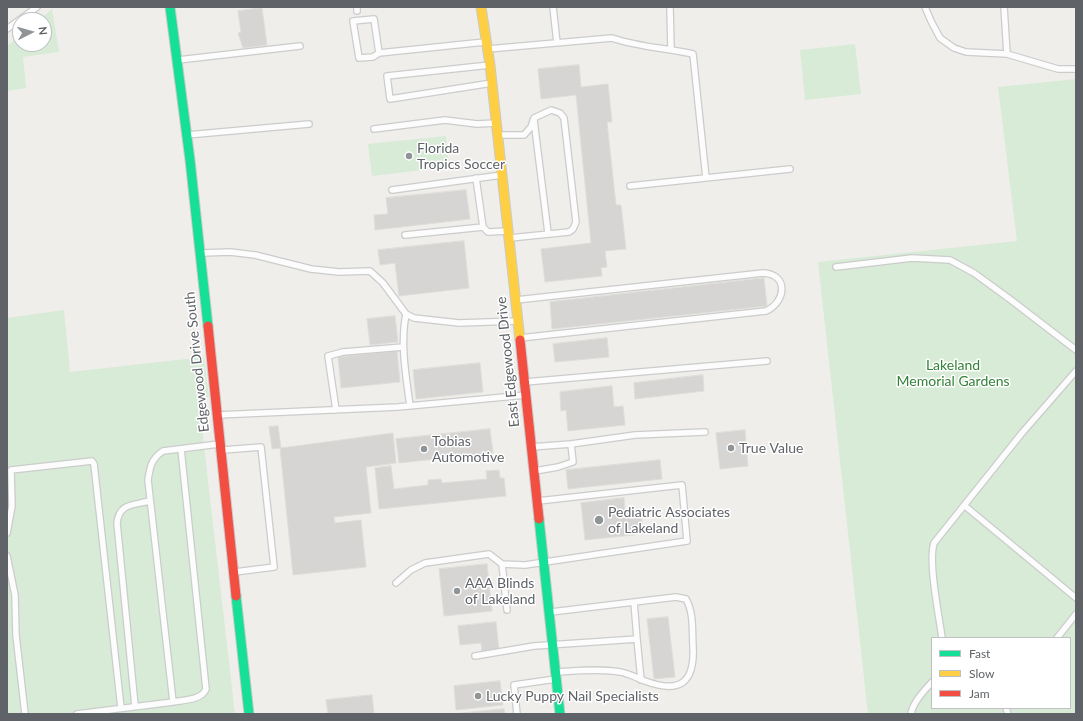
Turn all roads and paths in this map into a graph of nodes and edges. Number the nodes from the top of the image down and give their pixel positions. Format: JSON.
{"nodes":[{"id":1,"x":37,"y":7,"type":"edge"},
{"id":2,"x":170,"y":7,"type":"edge"},
{"id":3,"x":481,"y":7,"type":"edge"},
{"id":4,"x":553,"y":7,"type":"edge"},
{"id":5,"x":670,"y":7,"type":"edge"},
{"id":6,"x":925,"y":7,"type":"edge"},
{"id":7,"x":1004,"y":7,"type":"edge"},
{"id":8,"x":7,"y":28,"type":"edge"},
{"id":9,"x":557,"y":43,"type":"junction"},
{"id":10,"x":300,"y":46,"type":"dead end"},
{"id":11,"x":488,"y":46,"type":"junction"},
{"id":12,"x":671,"y":49,"type":"junction"},
{"id":13,"x":379,"y":53,"type":"junction"},
{"id":14,"x":1007,"y":54,"type":"junction"},
{"id":15,"x":178,"y":60,"type":"junction"},
{"id":16,"x":490,"y":65,"type":"junction"},
{"id":17,"x":1076,"y":69,"type":"edge"},
{"id":18,"x":492,"y":84,"type":"junction"},
{"id":19,"x":534,"y":118,"type":"junction"},
{"id":20,"x":496,"y":123,"type":"junction"},
{"id":21,"x":309,"y":124,"type":"dead end"},
{"id":22,"x":374,"y":129,"type":"dead end"},
{"id":23,"x":498,"y":135,"type":"junction"},
{"id":24,"x":187,"y":136,"type":"junction"},
{"id":25,"x":790,"y":169,"type":"dead end"},
{"id":26,"x":502,"y":175,"type":"junction"},
{"id":27,"x":476,"y":178,"type":"junction"},
{"id":28,"x":706,"y":178,"type":"junction"},
{"id":29,"x":630,"y":186,"type":"dead end"},
{"id":30,"x":392,"y":190,"type":"dead end"},
{"id":31,"x":483,"y":227,"type":"junction"},
{"id":32,"x":548,"y":233,"type":"junction"},
{"id":33,"x":508,"y":234,"type":"junction"},
{"id":34,"x":405,"y":236,"type":"dead end"},
{"id":35,"x":199,"y":253,"type":"junction"},
{"id":36,"x":836,"y":267,"type":"dead end"},
{"id":37,"x":516,"y":300,"type":"junction"},
{"id":38,"x":406,"y":314,"type":"junction"},
{"id":39,"x":518,"y":321,"type":"junction"},
{"id":40,"x":520,"y":338,"type":"junction"},
{"id":41,"x":404,"y":347,"type":"junction"},
{"id":42,"x":1076,"y":350,"type":"edge"},
{"id":43,"x":767,"y":361,"type":"dead end"},
{"id":44,"x":1076,"y":371,"type":"edge"},
{"id":45,"x":524,"y":382,"type":"junction"},
{"id":46,"x":526,"y":395,"type":"junction"},
{"id":47,"x":410,"y":406,"type":"junction"},
{"id":48,"x":336,"y":410,"type":"junction"},
{"id":49,"x":216,"y":415,"type":"junction"},
{"id":50,"x":705,"y":432,"type":"dead end"},
{"id":51,"x":571,"y":444,"type":"junction"},
{"id":52,"x":220,"y":447,"type":"junction"},
{"id":53,"x":531,"y":447,"type":"junction"},
{"id":54,"x":181,"y":449,"type":"junction"},
{"id":55,"x":534,"y":471,"type":"junction"},
{"id":56,"x":150,"y":501,"type":"junction"},
{"id":57,"x":537,"y":502,"type":"junction"},
{"id":58,"x":965,"y":506,"type":"junction"},
{"id":59,"x":7,"y":533,"type":"edge"},
{"id":60,"x":7,"y":556,"type":"edge"},
{"id":61,"x":544,"y":563,"type":"junction"},
{"id":62,"x":502,"y":564,"type":"junction"},
{"id":63,"x":233,"y":572,"type":"junction"},
{"id":64,"x":396,"y":583,"type":"dead end"},
{"id":65,"x":1076,"y":598,"type":"edge"},
{"id":66,"x":634,"y":602,"type":"junction"},
{"id":67,"x":508,"y":610,"type":"dead end"},
{"id":68,"x":549,"y":612,"type":"junction"},
{"id":69,"x":1076,"y":614,"type":"edge"},
{"id":70,"x":942,"y":637,"type":"edge"},
{"id":71,"x":1058,"y":637,"type":"edge"},
{"id":72,"x":637,"y":639,"type":"junction"},
{"id":73,"x":553,"y":645,"type":"junction"},
{"id":74,"x":475,"y":656,"type":"dead end"},
{"id":75,"x":556,"y":675,"type":"junction"},
{"id":76,"x":641,"y":680,"type":"junction"},
{"id":77,"x":931,"y":683,"type":"edge"},
{"id":78,"x":173,"y":702,"type":"junction"},
{"id":79,"x":135,"y":706,"type":"junction"},
{"id":80,"x":121,"y":708,"type":"junction"},
{"id":81,"x":25,"y":714,"type":"edge"},
{"id":82,"x":77,"y":714,"type":"edge"},
{"id":83,"x":249,"y":714,"type":"edge"},
{"id":84,"x":517,"y":714,"type":"edge"},
{"id":85,"x":560,"y":714,"type":"edge"},
{"id":86,"x":911,"y":714,"type":"edge"}],
"edges":[{"from":1,"to":8,"type":"lane"},
{"from":2,"to":15,"type":"main road","name":"Edgewood Drive South"},
{"from":3,"to":11,"type":"main road","name":"East Edgewood Drive"},
{"from":4,"to":9,"type":"lane"},
{"from":5,"to":12,"type":"lane"},
{"from":6,"to":14,"type":"lane"},
{"from":7,"to":14,"type":"lane"},
{"from":9,"to":11,"type":"lane"},
{"from":9,"to":12,"type":"lane"},
{"from":10,"to":15,"type":"lane"},
{"from":11,"to":13,"type":"lane"},
{"from":11,"to":16,"type":"main road","name":"East Edgewood Drive"},
{"from":12,"to":28,"type":"lane"},
{"from":13,"to":13,"type":"lane"},
{"from":14,"to":17,"type":"lane"},
{"from":15,"to":24,"type":"main road","name":"Edgewood Drive South"},
{"from":16,"to":18,"type":"main road","name":"East Edgewood Drive"},
{"from":16,"to":18,"type":"lane"},
{"from":18,"to":20,"type":"main road","name":"East Edgewood Drive"},
{"from":19,"to":23,"type":"lane"},
{"from":19,"to":32,"type":"lane"},
{"from":19,"to":32,"type":"lane"},
{"from":20,"to":22,"type":"lane"},
{"from":20,"to":23,"type":"main road","name":"East Edgewood Drive"},
{"from":21,"to":24,"type":"lane"},
{"from":23,"to":26,"type":"main road","name":"East Edgewood Drive"},
{"from":24,"to":35,"type":"main road","name":"Edgewood Drive South"},
{"from":25,"to":28,"type":"lane"},
{"from":26,"to":27,"type":"lane"},
{"from":26,"to":33,"type":"main road","name":"East Edgewood Drive"},
{"from":27,"to":30,"type":"lane"},
{"from":27,"to":31,"type":"lane"},
{"from":28,"to":29,"type":"lane"},
{"from":31,"to":33,"type":"lane"},
{"from":31,"to":34,"type":"lane"},
{"from":32,"to":33,"type":"lane"},
{"from":33,"to":37,"type":"main road","name":"East Edgewood Drive"},
{"from":35,"to":38,"type":"lane"},
{"from":35,"to":49,"type":"main road","name":"Edgewood Drive South"},
{"from":36,"to":42,"type":"lane"},
{"from":37,"to":39,"type":"main road","name":"East Edgewood Drive"},
{"from":37,"to":40,"type":"lane"},
{"from":38,"to":39,"type":"lane"},
{"from":38,"to":41,"type":"lane"},
{"from":39,"to":40,"type":"main road","name":"East Edgewood Drive"},
{"from":40,"to":45,"type":"main road","name":"East Edgewood Drive"},
{"from":41,"to":47,"type":"lane"},
{"from":41,"to":48,"type":"lane"},
{"from":43,"to":45,"type":"lane"},
{"from":44,"to":58,"type":"lane"},
{"from":45,"to":46,"type":"main road","name":"East Edgewood Drive"},
{"from":46,"to":47,"type":"lane"},
{"from":46,"to":53,"type":"main road","name":"East Edgewood Drive"},
{"from":47,"to":48,"type":"lane"},
{"from":48,"to":49,"type":"lane"},
{"from":49,"to":52,"type":"main road","name":"Edgewood Drive South"},
{"from":50,"to":51,"type":"lane"},
{"from":51,"to":53,"type":"lane"},
{"from":51,"to":55,"type":"lane"},
{"from":52,"to":54,"type":"lane"},
{"from":52,"to":63,"type":"main road","name":"Edgewood Drive South"},
{"from":52,"to":63,"type":"lane"},
{"from":53,"to":55,"type":"main road","name":"East Edgewood Drive"},
{"from":54,"to":56,"type":"lane"},
{"from":54,"to":78,"type":"lane"},
{"from":55,"to":57,"type":"main road","name":"East Edgewood Drive"},
{"from":56,"to":78,"type":"lane"},
{"from":56,"to":79,"type":"lane"},
{"from":57,"to":61,"type":"main road","name":"East Edgewood Drive"},
{"from":57,"to":61,"type":"lane"},
{"from":58,"to":65,"type":"lane"},
{"from":58,"to":70,"type":"lane"},
{"from":59,"to":80,"type":"lane"},
{"from":60,"to":81,"type":"lane"},
{"from":61,"to":62,"type":"lane"},
{"from":61,"to":68,"type":"main road","name":"East Edgewood Drive"},
{"from":62,"to":64,"type":"lane"},
{"from":62,"to":67,"type":"lane"},
{"from":63,"to":83,"type":"main road","name":"Edgewood Drive South"},
{"from":66,"to":68,"type":"lane"},
{"from":66,"to":72,"type":"lane"},
{"from":66,"to":76,"type":"lane"},
{"from":68,"to":73,"type":"main road","name":"East Edgewood Drive"},
{"from":69,"to":71,"type":"lane"},
{"from":72,"to":73,"type":"lane"},
{"from":72,"to":76,"type":"lane"},
{"from":73,"to":74,"type":"lane"},
{"from":73,"to":75,"type":"main road","name":"East Edgewood Drive"},
{"from":75,"to":76,"type":"lane"},
{"from":75,"to":84,"type":"lane"},
{"from":75,"to":85,"type":"main road","name":"East Edgewood Drive"},
{"from":77,"to":86,"type":"lane"},
{"from":78,"to":79,"type":"lane"},
{"from":79,"to":80,"type":"lane"},
{"from":80,"to":82,"type":"lane"}]}
